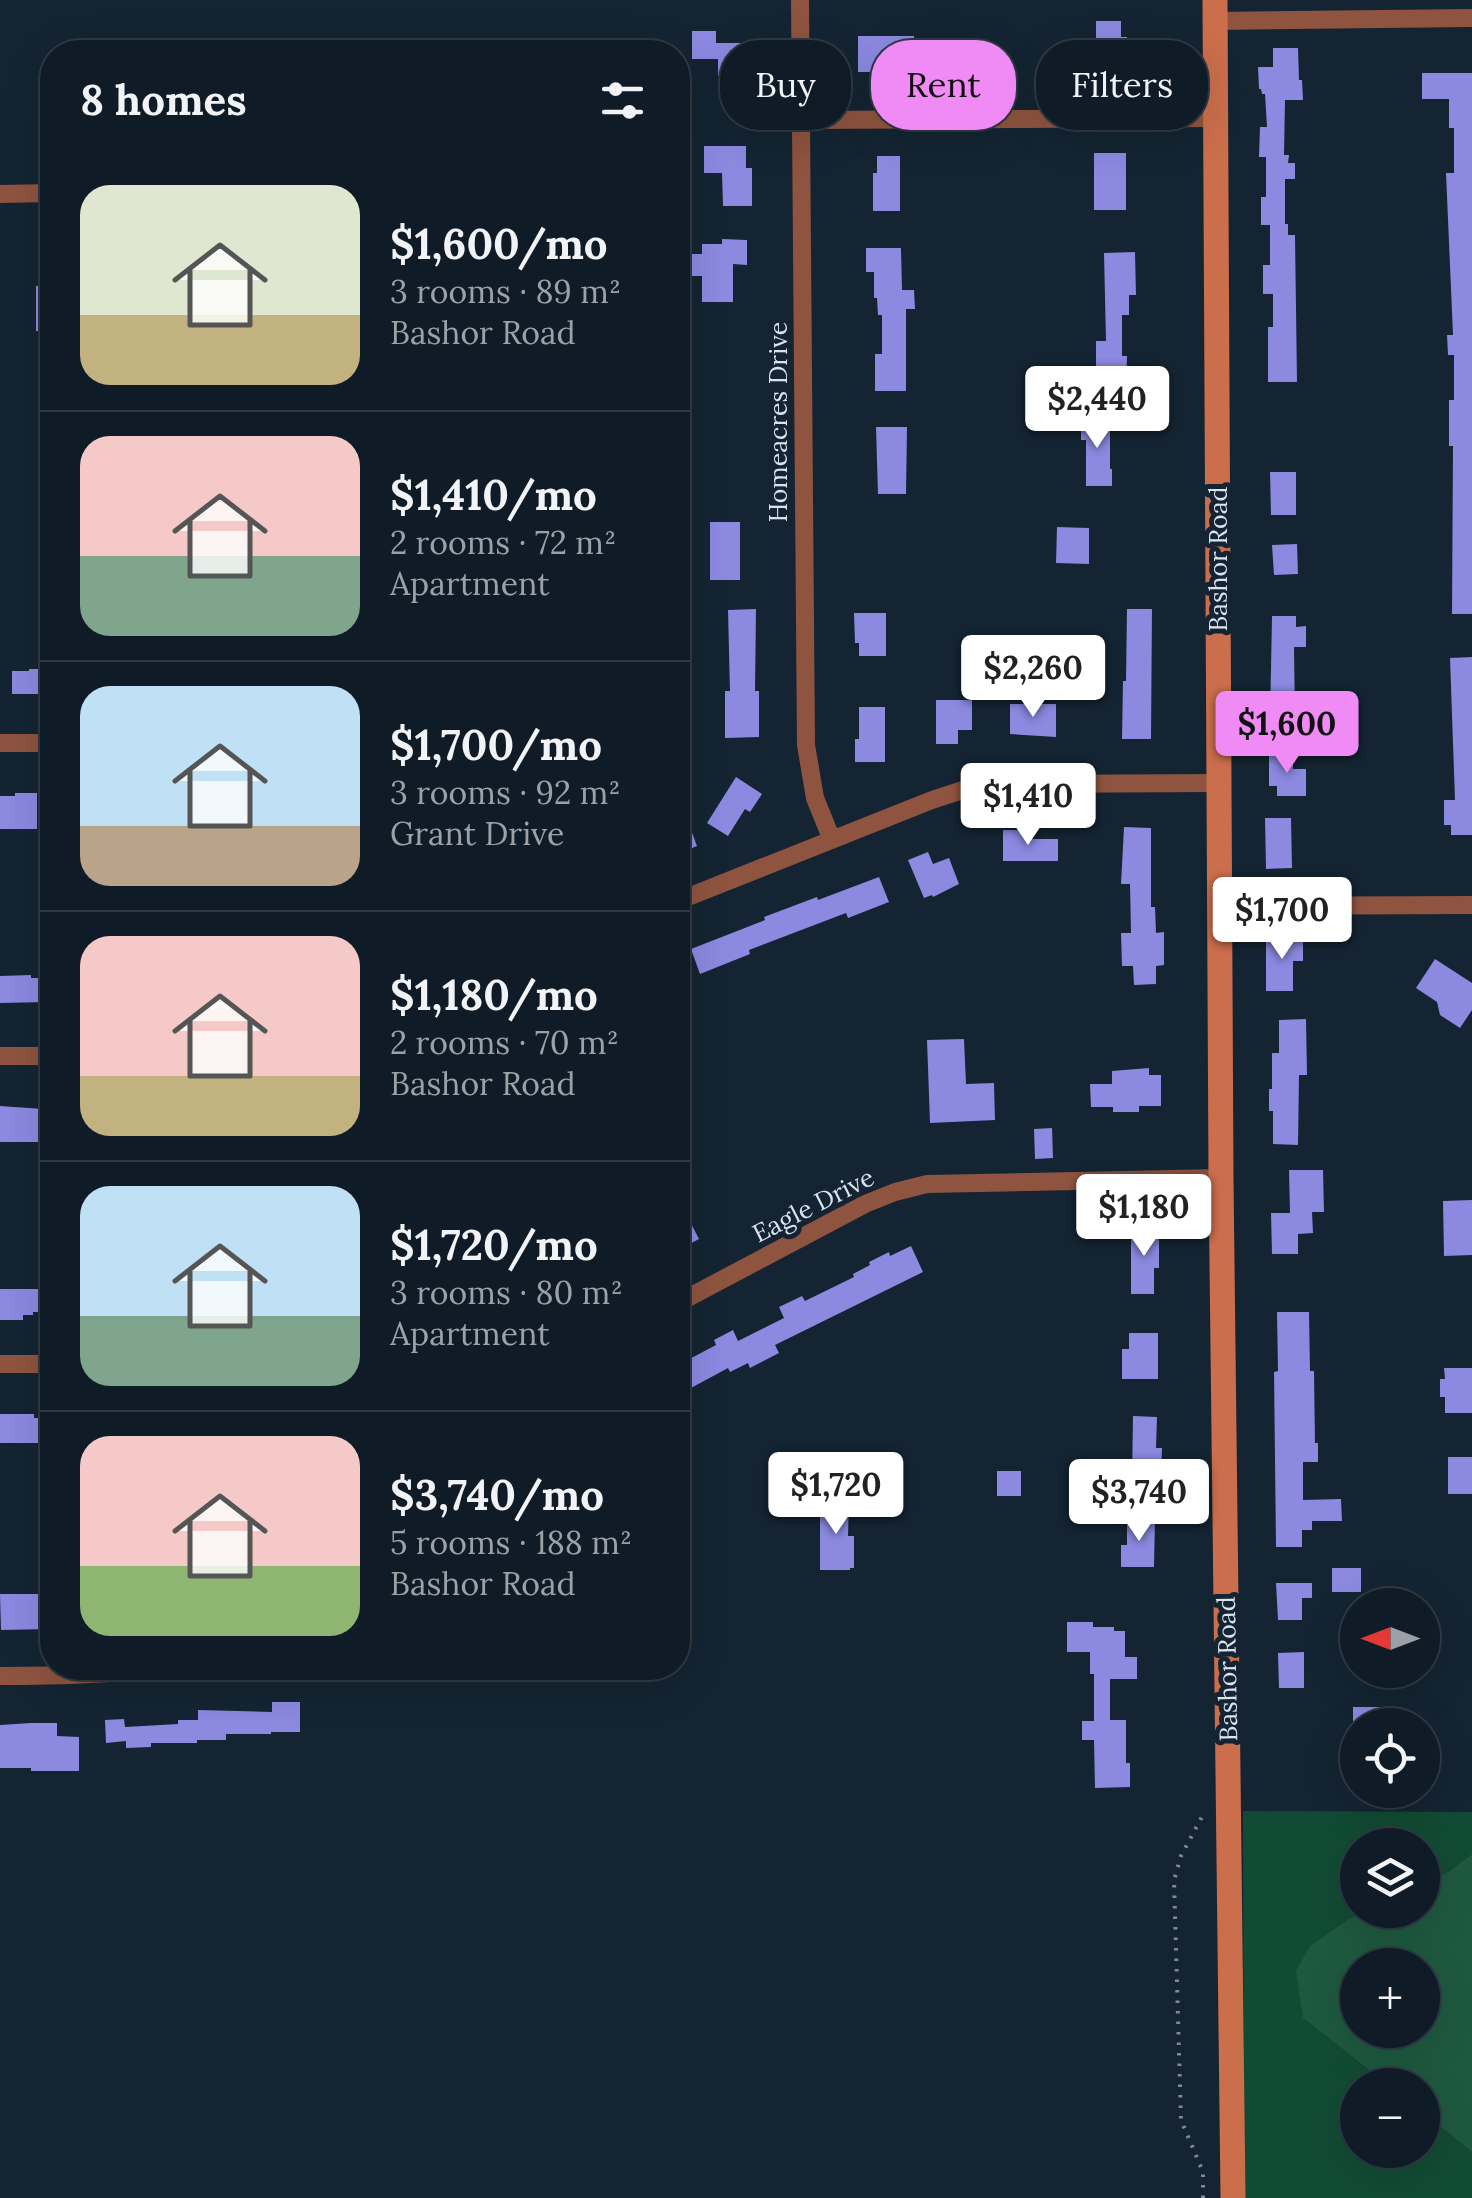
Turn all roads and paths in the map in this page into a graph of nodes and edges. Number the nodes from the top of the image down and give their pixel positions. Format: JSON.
{"nodes":[{"id":1,"x":800,"y":0,"type":"edge"},
{"id":2,"x":1215,"y":11,"type":"edge"},
{"id":3,"x":1472,"y":18,"type":"edge"},
{"id":4,"x":800,"y":40,"type":"edge"},
{"id":5,"x":1216,"y":118,"type":"junction"},
{"id":6,"x":851,"y":120,"type":"edge"},
{"id":7,"x":801,"y":130,"type":"edge"},
{"id":8,"x":40,"y":193,"type":"edge"},
{"id":9,"x":0,"y":194,"type":"edge"},
{"id":10,"x":40,"y":743,"type":"edge"},
{"id":11,"x":0,"y":744,"type":"edge"},
{"id":12,"x":1219,"y":783,"type":"junction"},
{"id":13,"x":832,"y":840,"type":"junction"},
{"id":14,"x":690,"y":896,"type":"edge"},
{"id":15,"x":1472,"y":905,"type":"edge"},
{"id":16,"x":1220,"y":906,"type":"junction"},
{"id":17,"x":0,"y":1056,"type":"edge"},
{"id":18,"x":40,"y":1056,"type":"edge"},
{"id":19,"x":1221,"y":1178,"type":"junction"},
{"id":20,"x":690,"y":1298,"type":"edge"},
{"id":21,"x":0,"y":1364,"type":"edge"},
{"id":22,"x":40,"y":1364,"type":"edge"},
{"id":23,"x":0,"y":1676,"type":"edge"},
{"id":24,"x":40,"y":1676,"type":"edge"},
{"id":25,"x":1206,"y":1809,"type":"dead end"},
{"id":26,"x":1203,"y":2198,"type":"edge"},
{"id":27,"x":1233,"y":2198,"type":"edge"}],
"edges":[{"from":1,"to":4,"type":"street","name":"Homeacres Drive"},
{"from":2,"to":3,"type":"street"},
{"from":2,"to":5,"type":"street","name":"Bashor Road"},
{"from":5,"to":6,"type":"street"},
{"from":5,"to":12,"type":"street","name":"Bashor Road"},
{"from":7,"to":13,"type":"street","name":"Homeacres Drive"},
{"from":8,"to":9,"type":"street"},
{"from":10,"to":11,"type":"street"},
{"from":12,"to":13,"type":"street"},
{"from":12,"to":16,"type":"street","name":"Bashor Road"},
{"from":13,"to":14,"type":"street"},
{"from":15,"to":16,"type":"street"},
{"from":16,"to":19,"type":"street","name":"Bashor Road"},
{"from":17,"to":18,"type":"street"},
{"from":19,"to":20,"type":"street","name":"Eagle Drive"},
{"from":19,"to":27,"type":"street","name":"Bashor Road"},
{"from":21,"to":22,"type":"street"},
{"from":23,"to":24,"type":"street"},
{"from":25,"to":26,"type":"path"}]}
